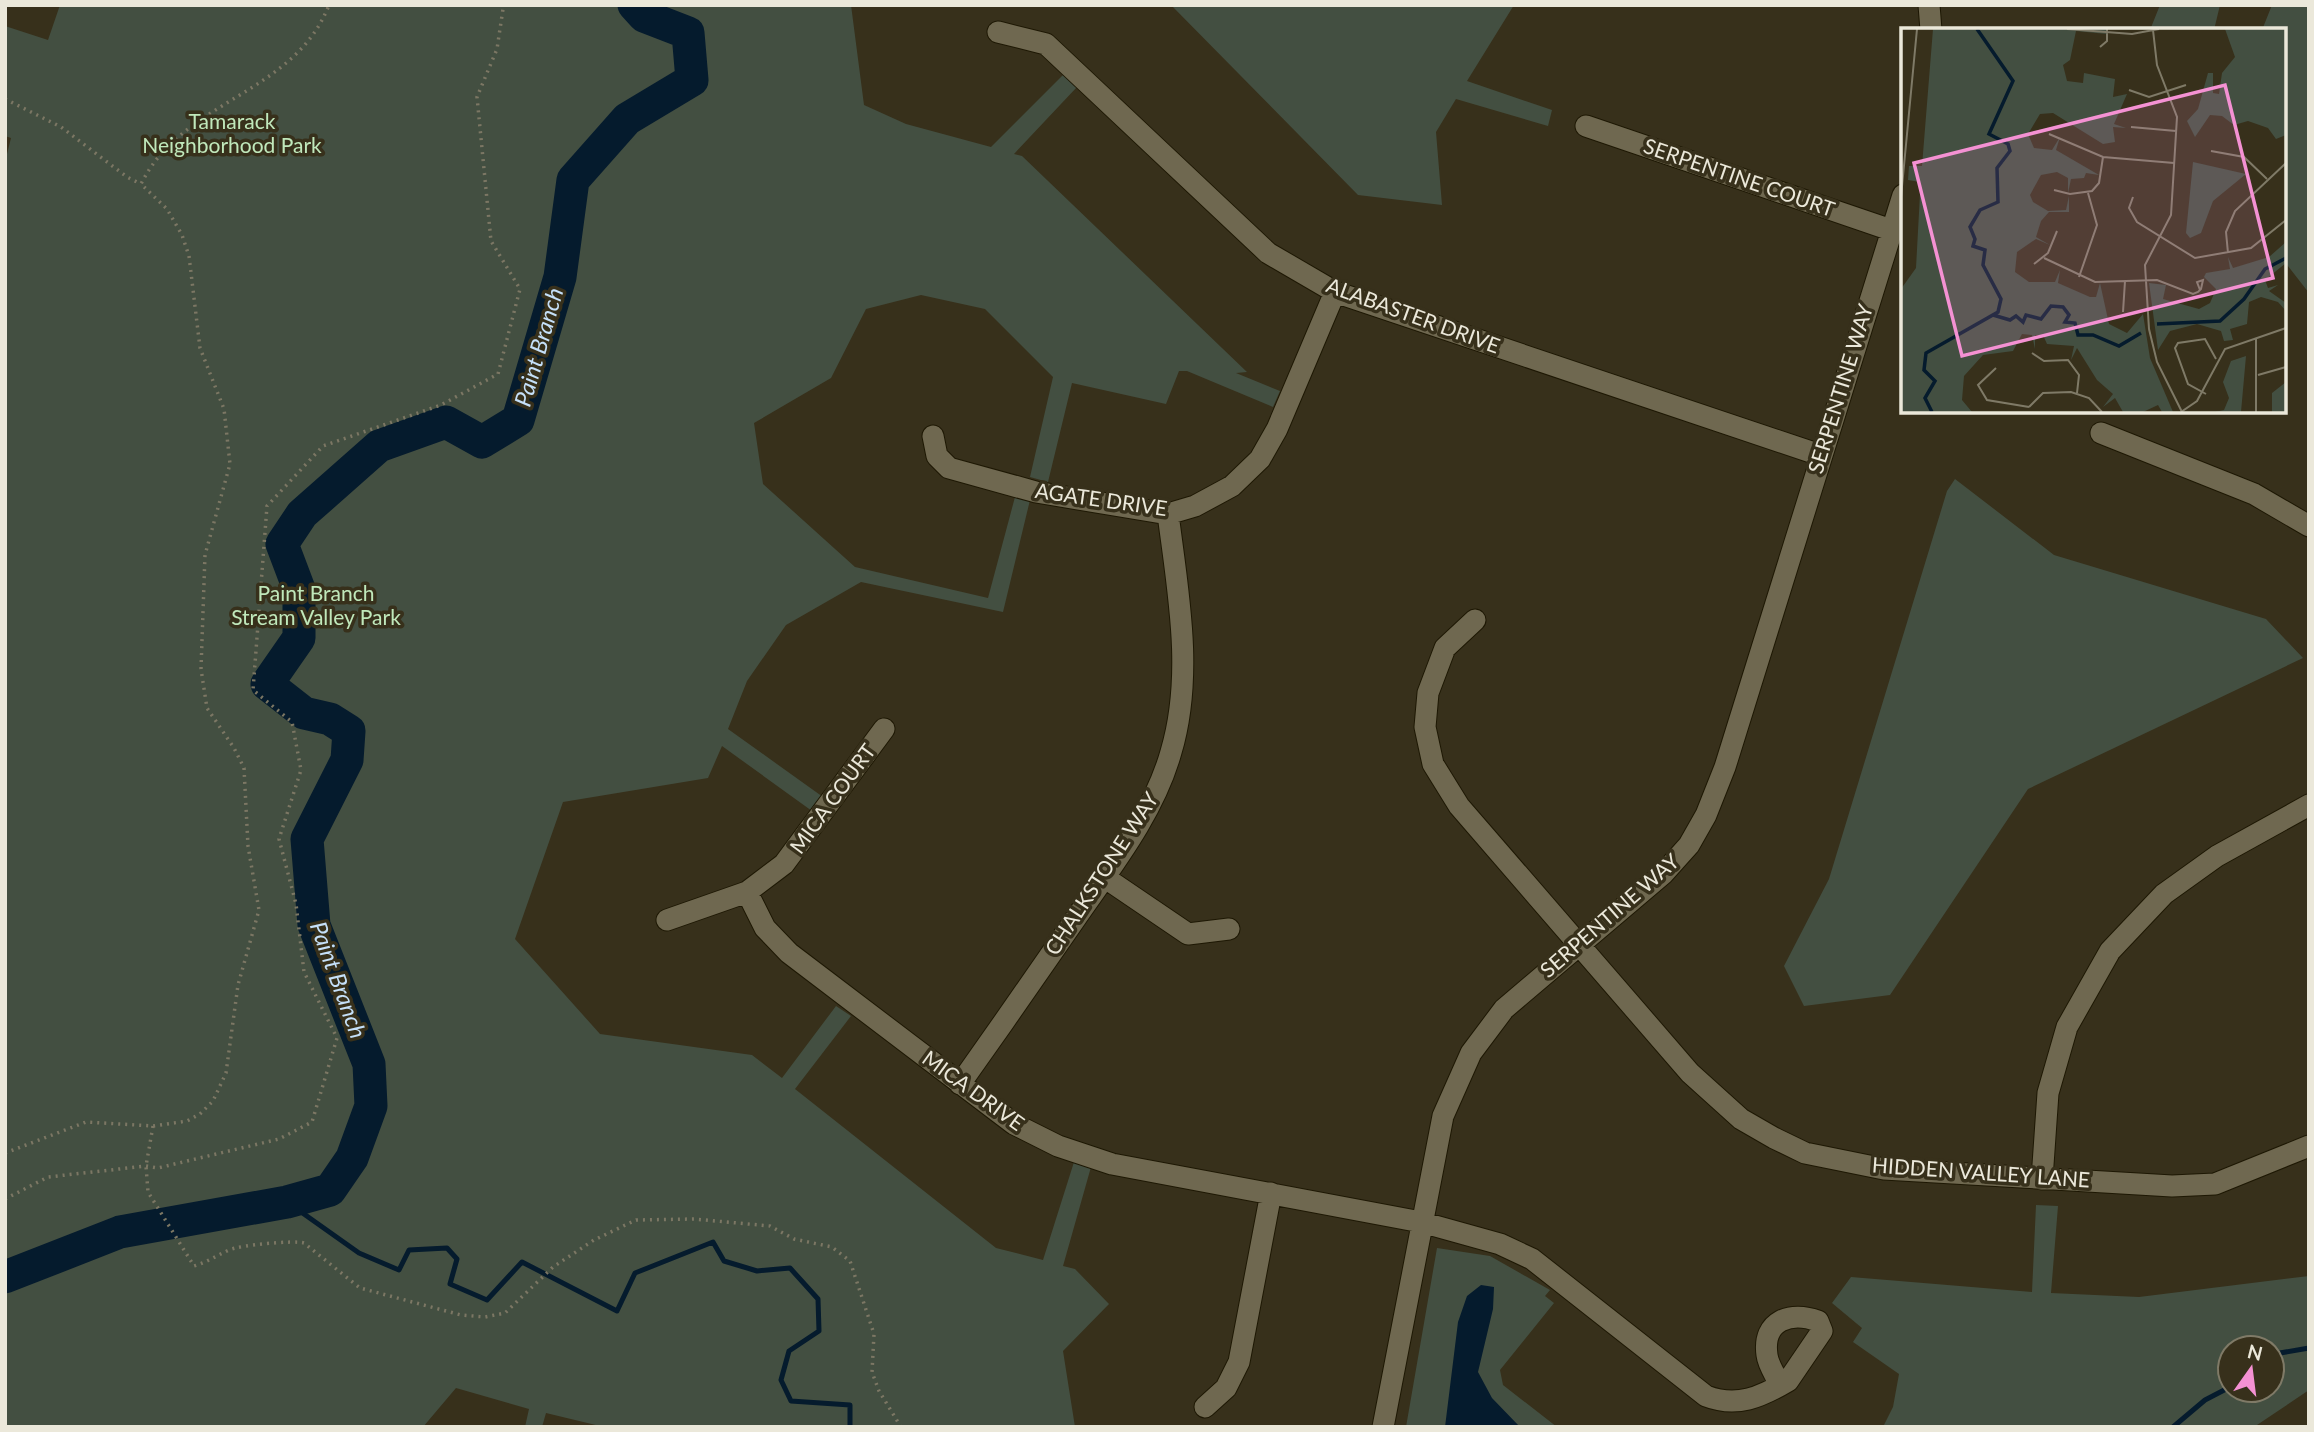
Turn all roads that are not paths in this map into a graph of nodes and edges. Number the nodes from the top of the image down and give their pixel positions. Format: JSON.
{"nodes":[{"id":1,"x":1930,"y":5,"type":"edge"},
{"id":2,"x":1931,"y":28,"type":"edge"},
{"id":3,"x":998,"y":32,"type":"dead end"},
{"id":4,"x":1586,"y":127,"type":"dead end"},
{"id":5,"x":1901,"y":201,"type":"edge"},
{"id":6,"x":1891,"y":230,"type":"junction"},
{"id":7,"x":1335,"y":292,"type":"junction"},
{"id":8,"x":2101,"y":433,"type":"dead end"},
{"id":9,"x":933,"y":436,"type":"dead end"},
{"id":10,"x":1820,"y":455,"type":"junction"},
{"id":11,"x":1168,"y":514,"type":"junction"},
{"id":12,"x":2309,"y":526,"type":"edge"},
{"id":13,"x":1475,"y":620,"type":"dead end"},
{"id":14,"x":884,"y":730,"type":"dead end"},
{"id":15,"x":2309,"y":805,"type":"edge"},
{"id":16,"x":1104,"y":877,"type":"junction"},
{"id":17,"x":747,"y":892,"type":"junction"},
{"id":18,"x":667,"y":920,"type":"dead end"},
{"id":19,"x":1229,"y":929,"type":"dead end"},
{"id":20,"x":1579,"y":944,"type":"junction"},
{"id":21,"x":960,"y":1084,"type":"junction"},
{"id":22,"x":2309,"y":1146,"type":"edge"},
{"id":23,"x":2042,"y":1179,"type":"junction"},
{"id":24,"x":1271,"y":1193,"type":"junction"},
{"id":25,"x":1421,"y":1222,"type":"junction"},
{"id":26,"x":1780,"y":1385,"type":"dead end"},
{"id":27,"x":1205,"y":1407,"type":"dead end"},
{"id":28,"x":1383,"y":1427,"type":"edge"}],
"edges":[{"from":1,"to":2,"type":"street"},
{"from":3,"to":7,"type":"street","name":"ALABASTER DRIVE"},
{"from":4,"to":6,"type":"street","name":"SERPENTINE COURT"},
{"from":5,"to":6,"type":"street","name":"SERPENTINE WAY"},
{"from":6,"to":10,"type":"street","name":"SERPENTINE WAY"},
{"from":7,"to":10,"type":"street","name":"ALABASTER DRIVE"},
{"from":7,"to":11,"type":"street","name":"AGATE DRIVE"},
{"from":8,"to":12,"type":"street"},
{"from":9,"to":11,"type":"street","name":"AGATE DRIVE"},
{"from":10,"to":20,"type":"street","name":"SERPENTINE WAY"},
{"from":11,"to":16,"type":"street","name":"CHALKSTONE WAY"},
{"from":13,"to":20,"type":"street","name":"HIDDEN VALLEY LANE"},
{"from":14,"to":17,"type":"street","name":"MICA COURT"},
{"from":15,"to":23,"type":"street"},
{"from":16,"to":19,"type":"street"},
{"from":16,"to":21,"type":"street","name":"CHALKSTONE WAY"},
{"from":17,"to":18,"type":"street","name":"MICA COURT"},
{"from":17,"to":21,"type":"street","name":"MICA DRIVE"},
{"from":20,"to":23,"type":"street","name":"HIDDEN VALLEY LANE"},
{"from":20,"to":25,"type":"street","name":"SERPENTINE WAY"},
{"from":21,"to":24,"type":"street","name":"MICA DRIVE"},
{"from":22,"to":23,"type":"street","name":"HIDDEN VALLEY LANE"},
{"from":24,"to":25,"type":"street","name":"MICA DRIVE"},
{"from":24,"to":27,"type":"street"},
{"from":25,"to":26,"type":"street","name":"MICA DRIVE"},
{"from":25,"to":28,"type":"street","name":"SERPENTINE WAY"}]}
